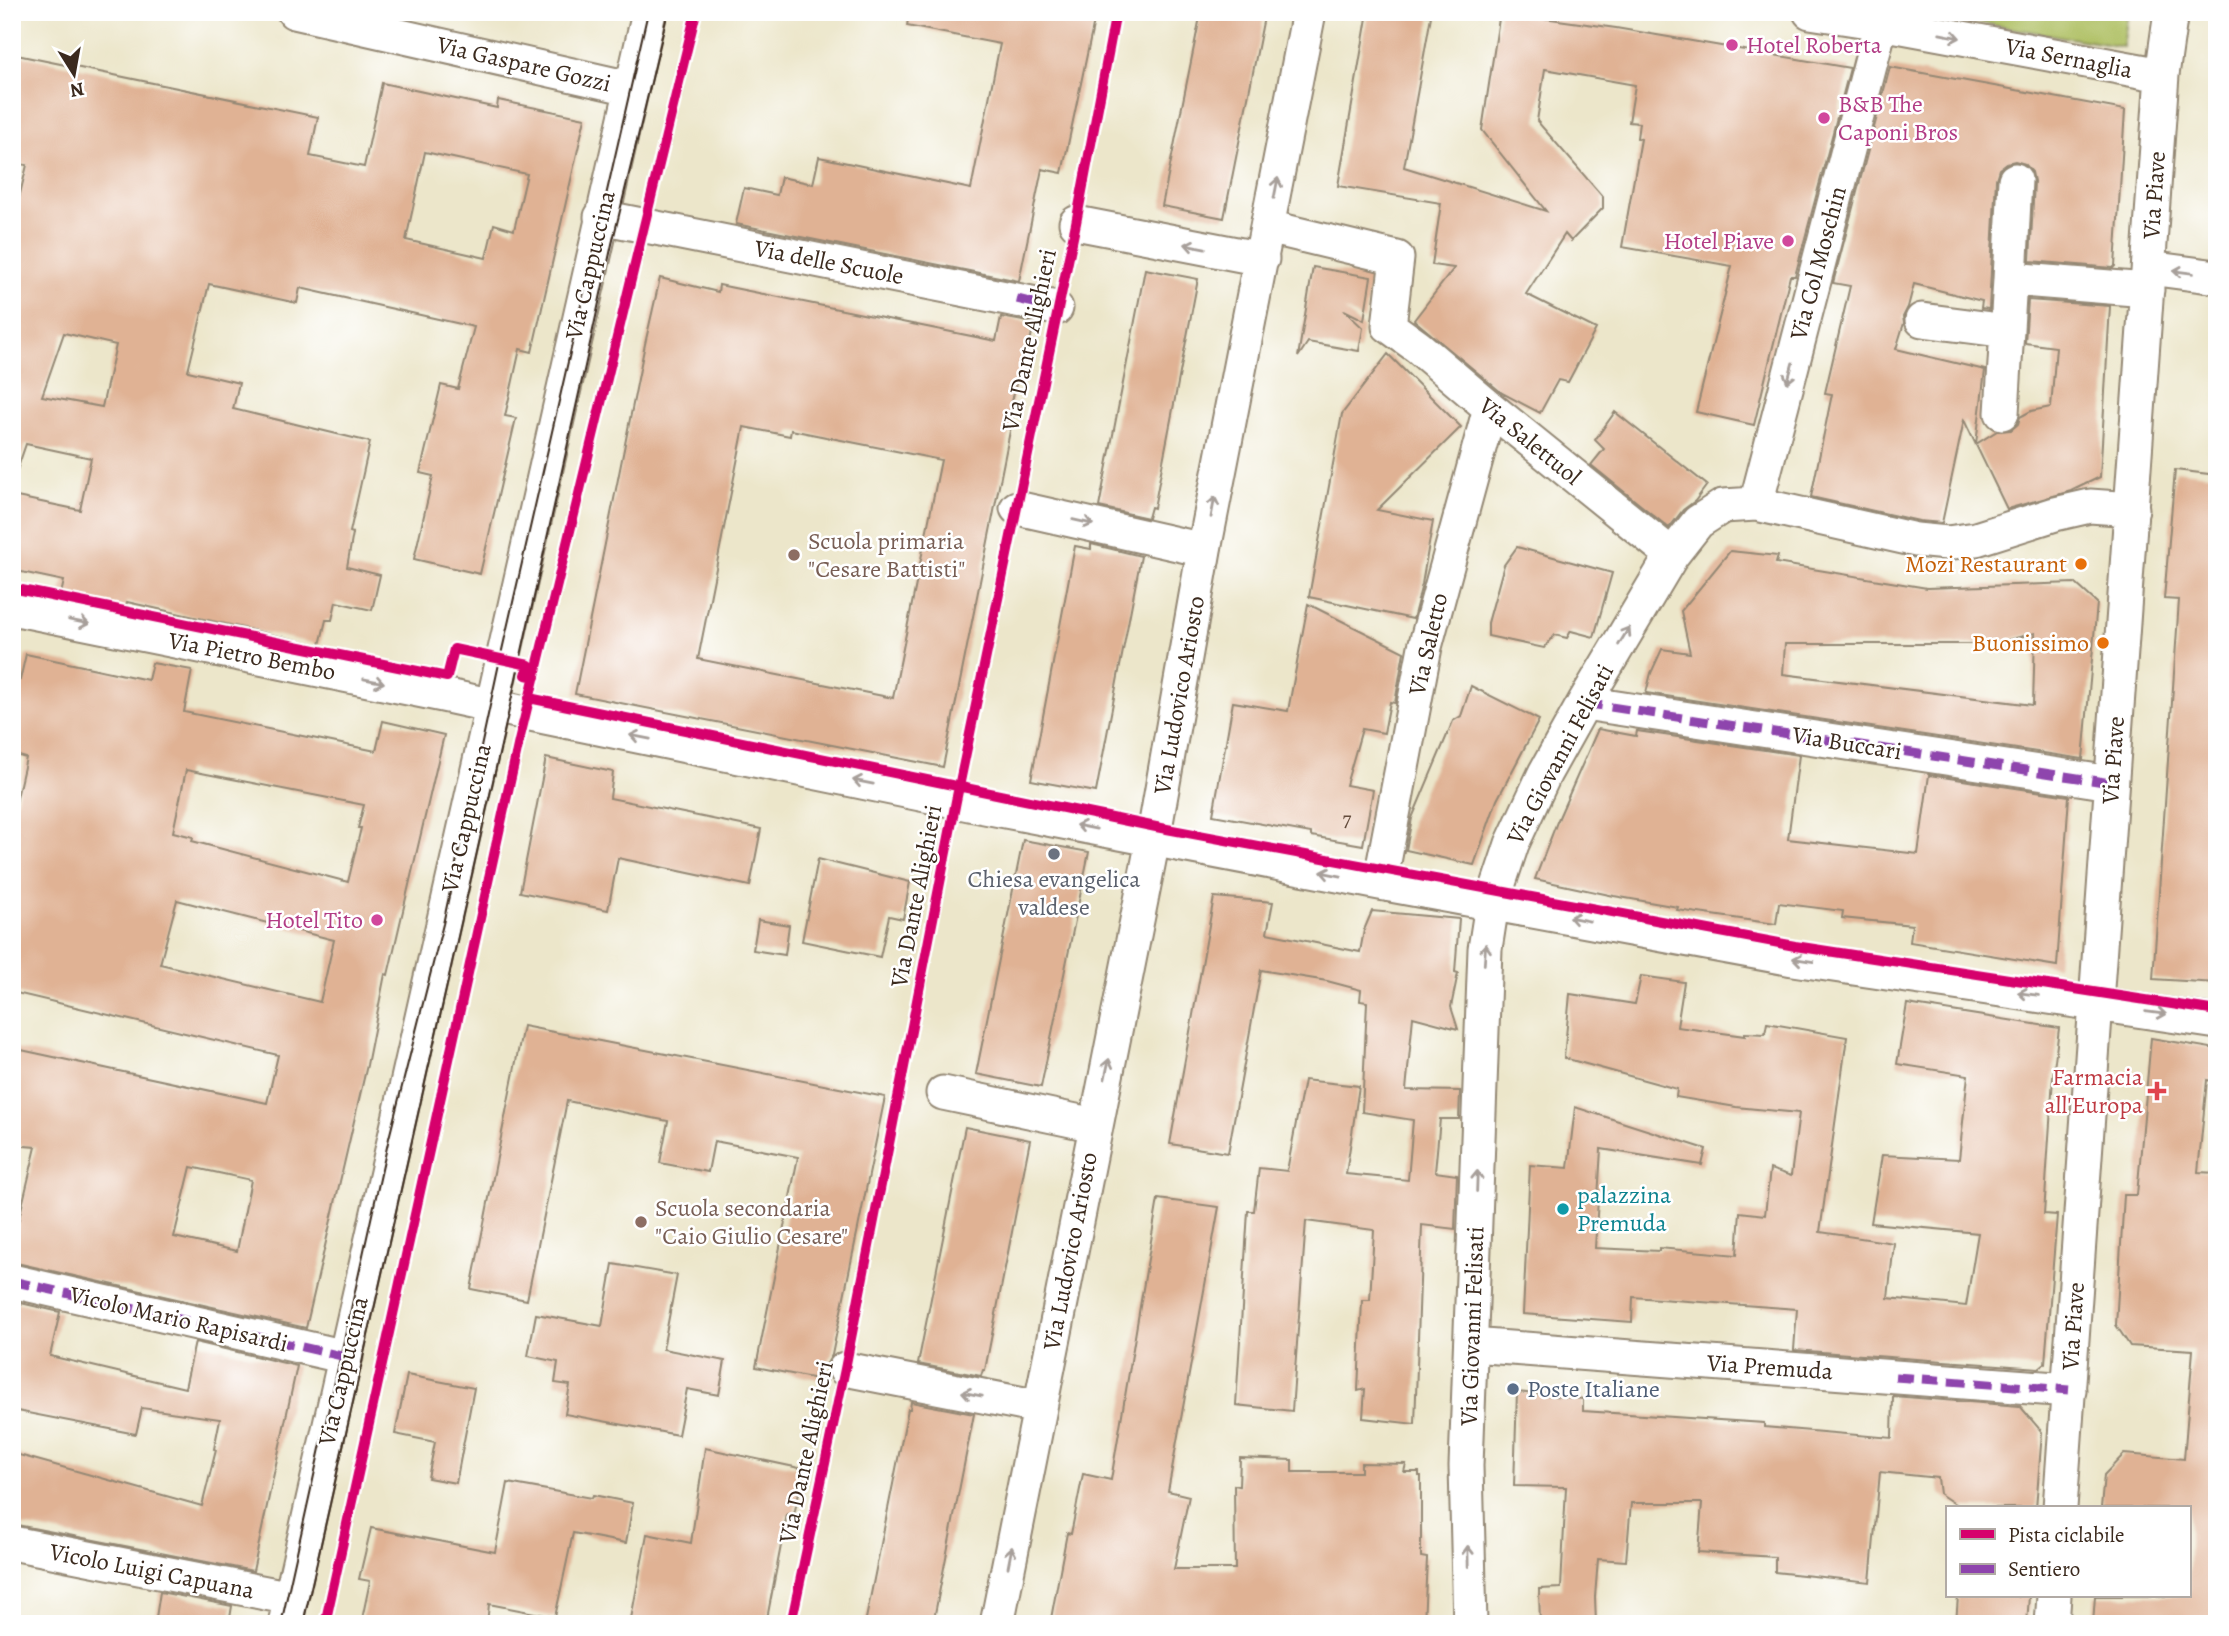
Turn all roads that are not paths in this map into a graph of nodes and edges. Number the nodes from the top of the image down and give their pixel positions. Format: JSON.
{"nodes":[{"id":1,"x":295,"y":12,"type":"edge"},
{"id":2,"x":649,"y":12,"type":"edge"},
{"id":3,"x":1309,"y":12,"type":"edge"},
{"id":4,"x":1810,"y":12,"type":"edge"},
{"id":5,"x":2171,"y":12,"type":"edge"},
{"id":6,"x":1862,"y":18,"type":"edge"},
{"id":7,"x":2162,"y":75,"type":"junction"},
{"id":8,"x":630,"y":88,"type":"junction"},
{"id":9,"x":2015,"y":180,"type":"dead end"},
{"id":10,"x":601,"y":216,"type":"junction"},
{"id":11,"x":1076,"y":223,"type":"dead end"},
{"id":12,"x":1265,"y":243,"type":"junction"},
{"id":13,"x":2217,"y":277,"type":"edge"},
{"id":14,"x":2010,"y":279,"type":"junction"},
{"id":15,"x":2148,"y":279,"type":"junction"},
{"id":16,"x":1056,"y":308,"type":"dead end"},
{"id":17,"x":1922,"y":320,"type":"dead end"},
{"id":18,"x":2007,"y":331,"type":"junction"},
{"id":19,"x":1490,"y":408,"type":"junction"},
{"id":20,"x":2002,"y":412,"type":"dead end"},
{"id":21,"x":1756,"y":504,"type":"junction"},
{"id":22,"x":1017,"y":508,"type":"dead end"},
{"id":23,"x":2132,"y":509,"type":"junction"},
{"id":24,"x":1204,"y":550,"type":"junction"},
{"id":25,"x":1672,"y":555,"type":"junction"},
{"id":26,"x":12,"y":608,"type":"edge"},
{"id":27,"x":1584,"y":703,"type":"junction"},
{"id":28,"x":491,"y":706,"type":"junction"},
{"id":29,"x":2111,"y":783,"type":"junction"},
{"id":30,"x":1153,"y":840,"type":"junction"},
{"id":31,"x":1380,"y":883,"type":"junction"},
{"id":32,"x":1492,"y":904,"type":"junction"},
{"id":33,"x":2095,"y":1004,"type":"junction"},
{"id":34,"x":2217,"y":1022,"type":"edge"},
{"id":35,"x":943,"y":1093,"type":"dead end"},
{"id":36,"x":1095,"y":1125,"type":"junction"},
{"id":37,"x":12,"y":1281,"type":"edge"},
{"id":38,"x":1471,"y":1345,"type":"junction"},
{"id":39,"x":346,"y":1357,"type":"junction"},
{"id":40,"x":845,"y":1369,"type":"dead end"},
{"id":41,"x":2069,"y":1390,"type":"junction"},
{"id":42,"x":1039,"y":1408,"type":"junction"},
{"id":43,"x":2060,"y":1506,"type":"edge"},
{"id":44,"x":12,"y":1543,"type":"edge"},
{"id":45,"x":2054,"y":1598,"type":"edge"},
{"id":46,"x":288,"y":1611,"type":"edge"},
{"id":47,"x":997,"y":1624,"type":"edge"},
{"id":48,"x":1470,"y":1624,"type":"edge"},
{"id":49,"x":2052,"y":1624,"type":"edge"}],
"edges":[{"from":1,"to":8,"type":"street","name":"Via Gaspare Gozzi"},
{"from":2,"to":8,"type":"street","name":"Via Cappuccina"},
{"from":12,"to":3,"type":"street","name":"Via Ludovico Ariosto","one_way":true},
{"from":4,"to":6,"type":"street","name":"Via Sernaglia"},
{"from":5,"to":7,"type":"street","name":"Via Piave"},
{"from":6,"to":7,"type":"street","name":"Via Sernaglia","one_way":true},
{"from":6,"to":21,"type":"street","name":"Via Col Moschin","one_way":true},
{"from":7,"to":15,"type":"street","name":"Via Piave"},
{"from":8,"to":10,"type":"street","name":"Via Cappuccina"},
{"from":9,"to":14,"type":"street"},
{"from":10,"to":16,"type":"street","name":"Via delle Scuole"},
{"from":10,"to":28,"type":"street","name":"Via Cappuccina"},
{"from":12,"to":11,"type":"street","one_way":true},
{"from":12,"to":19,"type":"street","name":"Via Salettuol"},
{"from":24,"to":12,"type":"street","name":"Via Ludovico Ariosto","one_way":true},
{"from":13,"to":15,"type":"street","one_way":true},
{"from":14,"to":15,"type":"street"},
{"from":14,"to":18,"type":"street"},
{"from":15,"to":23,"type":"street","name":"Via Piave"},
{"from":17,"to":18,"type":"street"},
{"from":18,"to":20,"type":"street"},
{"from":19,"to":25,"type":"street","name":"Via Salettuol"},
{"from":19,"to":31,"type":"street","name":"Via Saletto"},
{"from":21,"to":23,"type":"street","name":"Via Giovanni Felisati"},
{"from":21,"to":25,"type":"street","name":"Via Giovanni Felisati"},
{"from":22,"to":24,"type":"street","one_way":true},
{"from":23,"to":29,"type":"street","name":"Via Piave"},
{"from":24,"to":30,"type":"street","name":"Via Ludovico Ariosto"},
{"from":27,"to":25,"type":"street","name":"Via Giovanni Felisati","one_way":true},
{"from":26,"to":28,"type":"street","name":"Via Pietro Bembo","one_way":true},
{"from":27,"to":29,"type":"street","name":"Via Buccari"},
{"from":27,"to":32,"type":"street","name":"Via Giovanni Felisati"},
{"from":30,"to":28,"type":"street","name":"Via Pietro Bembo","one_way":true},
{"from":28,"to":39,"type":"street","name":"Via Cappuccina"},
{"from":29,"to":33,"type":"street","name":"Via Piave"},
{"from":31,"to":30,"type":"street","name":"Via Pietro Bembo","one_way":true},
{"from":36,"to":30,"type":"street","name":"Via Ludovico Ariosto","one_way":true},
{"from":31,"to":32,"type":"street","name":"Via Pietro Bembo"},
{"from":33,"to":32,"type":"street","name":"Via Pietro Bembo","one_way":true},
{"from":38,"to":32,"type":"street","name":"Via Giovanni Felisati","one_way":true},
{"from":33,"to":34,"type":"street","name":"Via Pietro Bembo","one_way":true},
{"from":33,"to":41,"type":"street","name":"Via Piave"},
{"from":35,"to":36,"type":"street"},
{"from":36,"to":42,"type":"street","name":"Via Ludovico Ariosto"},
{"from":37,"to":39,"type":"street","name":"Vicolo Mario Rapisardi"},
{"from":38,"to":41,"type":"street","name":"Via Premuda"},
{"from":48,"to":38,"type":"street","name":"Via Giovanni Felisati","one_way":true},
{"from":39,"to":46,"type":"street","name":"Via Cappuccina"},
{"from":42,"to":40,"type":"street","one_way":true},
{"from":41,"to":43,"type":"street","name":"Via Piave"},
{"from":47,"to":42,"type":"street","name":"Via Ludovico Ariosto","one_way":true},
{"from":44,"to":46,"type":"street","name":"Vicolo Luigi Capuana"},
{"from":45,"to":49,"type":"street"}]}
